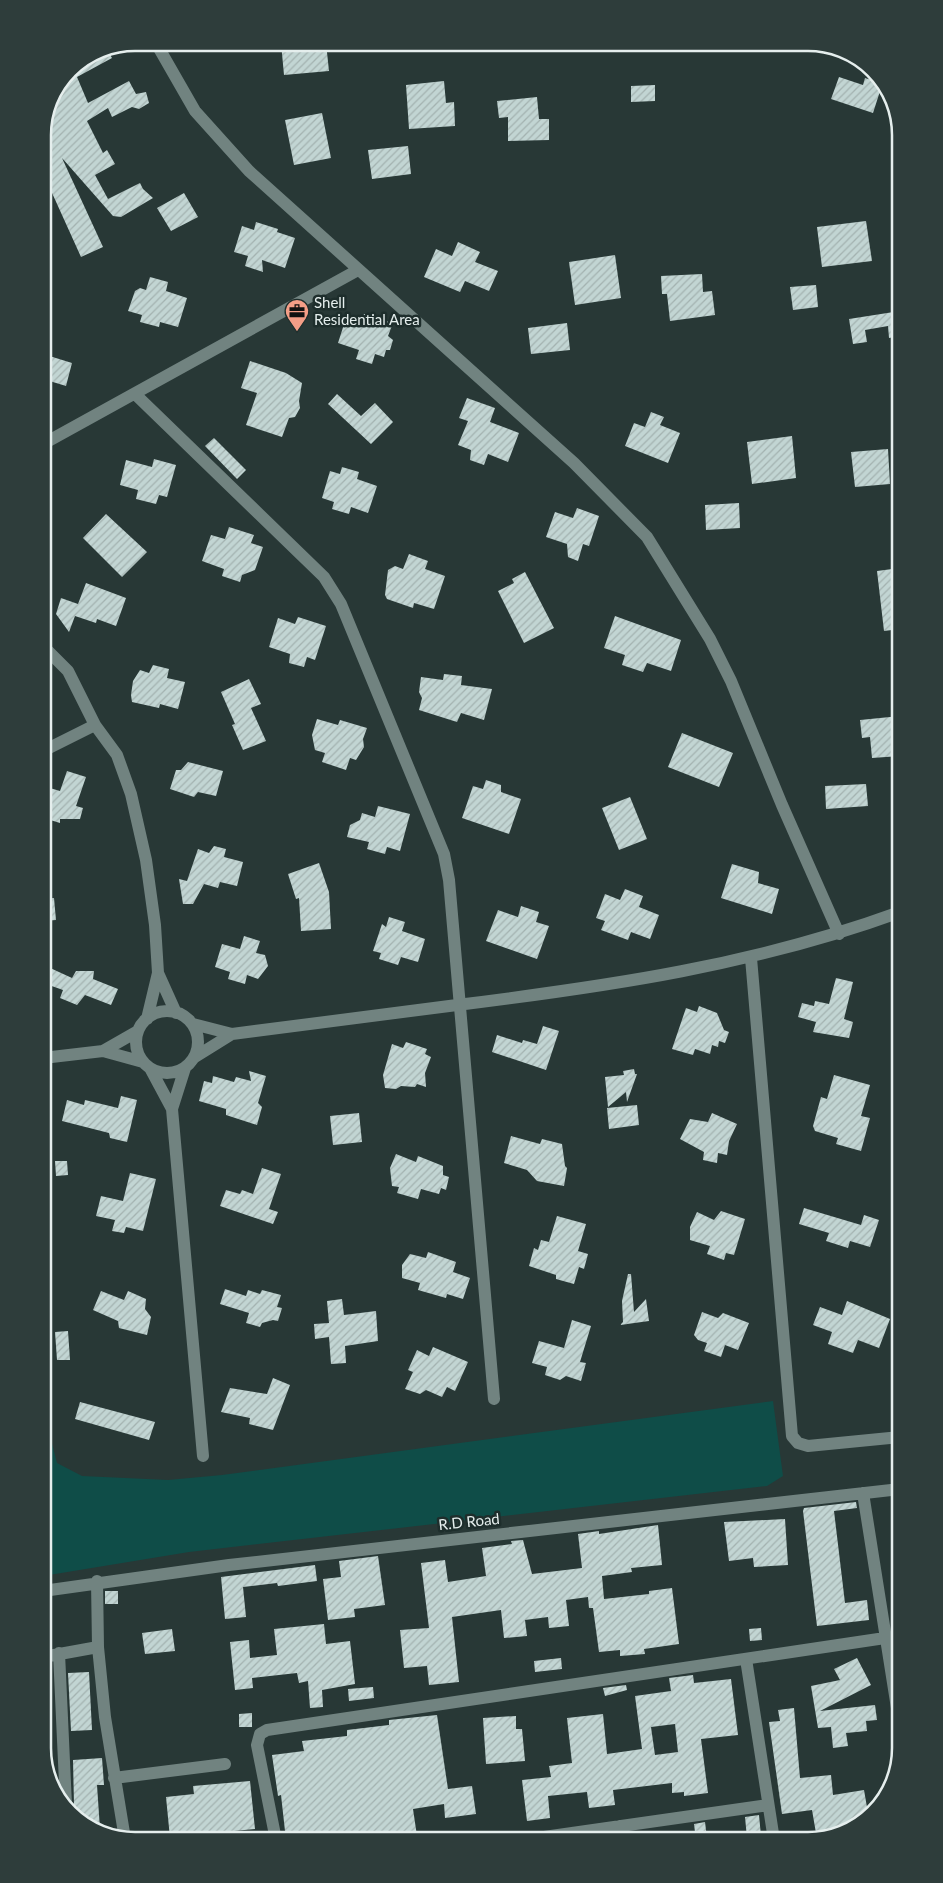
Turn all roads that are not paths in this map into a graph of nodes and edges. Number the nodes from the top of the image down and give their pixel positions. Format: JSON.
{"nodes":[{"id":1,"x":161,"y":51,"type":"edge"},
{"id":2,"x":358,"y":270,"type":"junction"},
{"id":3,"x":135,"y":394,"type":"junction"},
{"id":4,"x":51,"y":440,"type":"edge"},
{"id":5,"x":51,"y":654,"type":"edge"},
{"id":6,"x":95,"y":725,"type":"junction"},
{"id":7,"x":51,"y":747,"type":"edge"},
{"id":8,"x":892,"y":915,"type":"edge"},
{"id":9,"x":839,"y":934,"type":"junction"},
{"id":10,"x":751,"y":958,"type":"junction"},
{"id":11,"x":158,"y":973,"type":"junction"},
{"id":12,"x":458,"y":1005,"type":"junction"},
{"id":13,"x":176,"y":1013,"type":"junction"},
{"id":14,"x":147,"y":1019,"type":"junction"},
{"id":15,"x":192,"y":1024,"type":"junction"},
{"id":16,"x":138,"y":1031,"type":"junction"},
{"id":17,"x":232,"y":1034,"type":"junction"},
{"id":18,"x":103,"y":1051,"type":"junction"},
{"id":19,"x":51,"y":1057,"type":"edge"},
{"id":20,"x":195,"y":1057,"type":"junction"},
{"id":21,"x":147,"y":1065,"type":"junction"},
{"id":22,"x":185,"y":1068,"type":"junction"},
{"id":23,"x":172,"y":1109,"type":"junction"},
{"id":24,"x":494,"y":1399,"type":"dead end"},
{"id":25,"x":892,"y":1438,"type":"edge"},
{"id":26,"x":202,"y":1456,"type":"dead end"},
{"id":27,"x":892,"y":1490,"type":"edge"},
{"id":28,"x":863,"y":1493,"type":"junction"},
{"id":29,"x":98,"y":1581,"type":"junction"},
{"id":30,"x":51,"y":1589,"type":"edge"},
{"id":31,"x":885,"y":1638,"type":"junction"},
{"id":32,"x":98,"y":1647,"type":"junction"},
{"id":33,"x":60,"y":1653,"type":"junction"},
{"id":34,"x":51,"y":1655,"type":"edge"},
{"id":35,"x":746,"y":1659,"type":"junction"},
{"id":36,"x":892,"y":1680,"type":"edge"},
{"id":37,"x":225,"y":1764,"type":"dead end"},
{"id":38,"x":114,"y":1778,"type":"junction"},
{"id":39,"x":66,"y":1795,"type":"edge"},
{"id":40,"x":768,"y":1805,"type":"junction"},
{"id":41,"x":620,"y":1826,"type":"junction"},
{"id":42,"x":124,"y":1831,"type":"edge"},
{"id":43,"x":274,"y":1832,"type":"edge"},
{"id":44,"x":578,"y":1832,"type":"edge"},
{"id":45,"x":621,"y":1832,"type":"edge"},
{"id":46,"x":773,"y":1832,"type":"edge"}],
"edges":[{"from":1,"to":2,"type":"street"},
{"from":2,"to":3,"type":"street"},
{"from":2,"to":9,"type":"street"},
{"from":3,"to":4,"type":"street"},
{"from":3,"to":12,"type":"street"},
{"from":5,"to":6,"type":"street"},
{"from":6,"to":7,"type":"street"},
{"from":6,"to":11,"type":"street"},
{"from":8,"to":9,"type":"street"},
{"from":9,"to":10,"type":"street"},
{"from":10,"to":12,"type":"street"},
{"from":10,"to":25,"type":"street"},
{"from":11,"to":13,"type":"street"},
{"from":11,"to":14,"type":"street"},
{"from":12,"to":17,"type":"street"},
{"from":12,"to":24,"type":"street"},
{"from":13,"to":14,"type":"street"},
{"from":13,"to":15,"type":"street"},
{"from":14,"to":16,"type":"street"},
{"from":15,"to":17,"type":"street"},
{"from":15,"to":20,"type":"street"},
{"from":16,"to":18,"type":"street"},
{"from":16,"to":21,"type":"street"},
{"from":17,"to":20,"type":"street"},
{"from":18,"to":19,"type":"street"},
{"from":18,"to":21,"type":"street"},
{"from":20,"to":22,"type":"street"},
{"from":21,"to":22,"type":"street"},
{"from":21,"to":23,"type":"street"},
{"from":22,"to":23,"type":"street"},
{"from":23,"to":26,"type":"street"},
{"from":27,"to":28,"type":"street","name":"R.D Road"},
{"from":28,"to":29,"type":"street","name":"R.D Road"},
{"from":28,"to":31,"type":"street"},
{"from":29,"to":30,"type":"street","name":"R.D Road"},
{"from":29,"to":32,"type":"street"},
{"from":31,"to":35,"type":"street"},
{"from":31,"to":36,"type":"street"},
{"from":32,"to":33,"type":"street"},
{"from":32,"to":38,"type":"street"},
{"from":33,"to":34,"type":"street"},
{"from":33,"to":39,"type":"street"},
{"from":35,"to":40,"type":"street"},
{"from":35,"to":43,"type":"street"},
{"from":37,"to":38,"type":"street"},
{"from":38,"to":42,"type":"street"},
{"from":40,"to":41,"type":"street"},
{"from":40,"to":46,"type":"street"},
{"from":41,"to":44,"type":"street"},
{"from":41,"to":45,"type":"street"}]}
